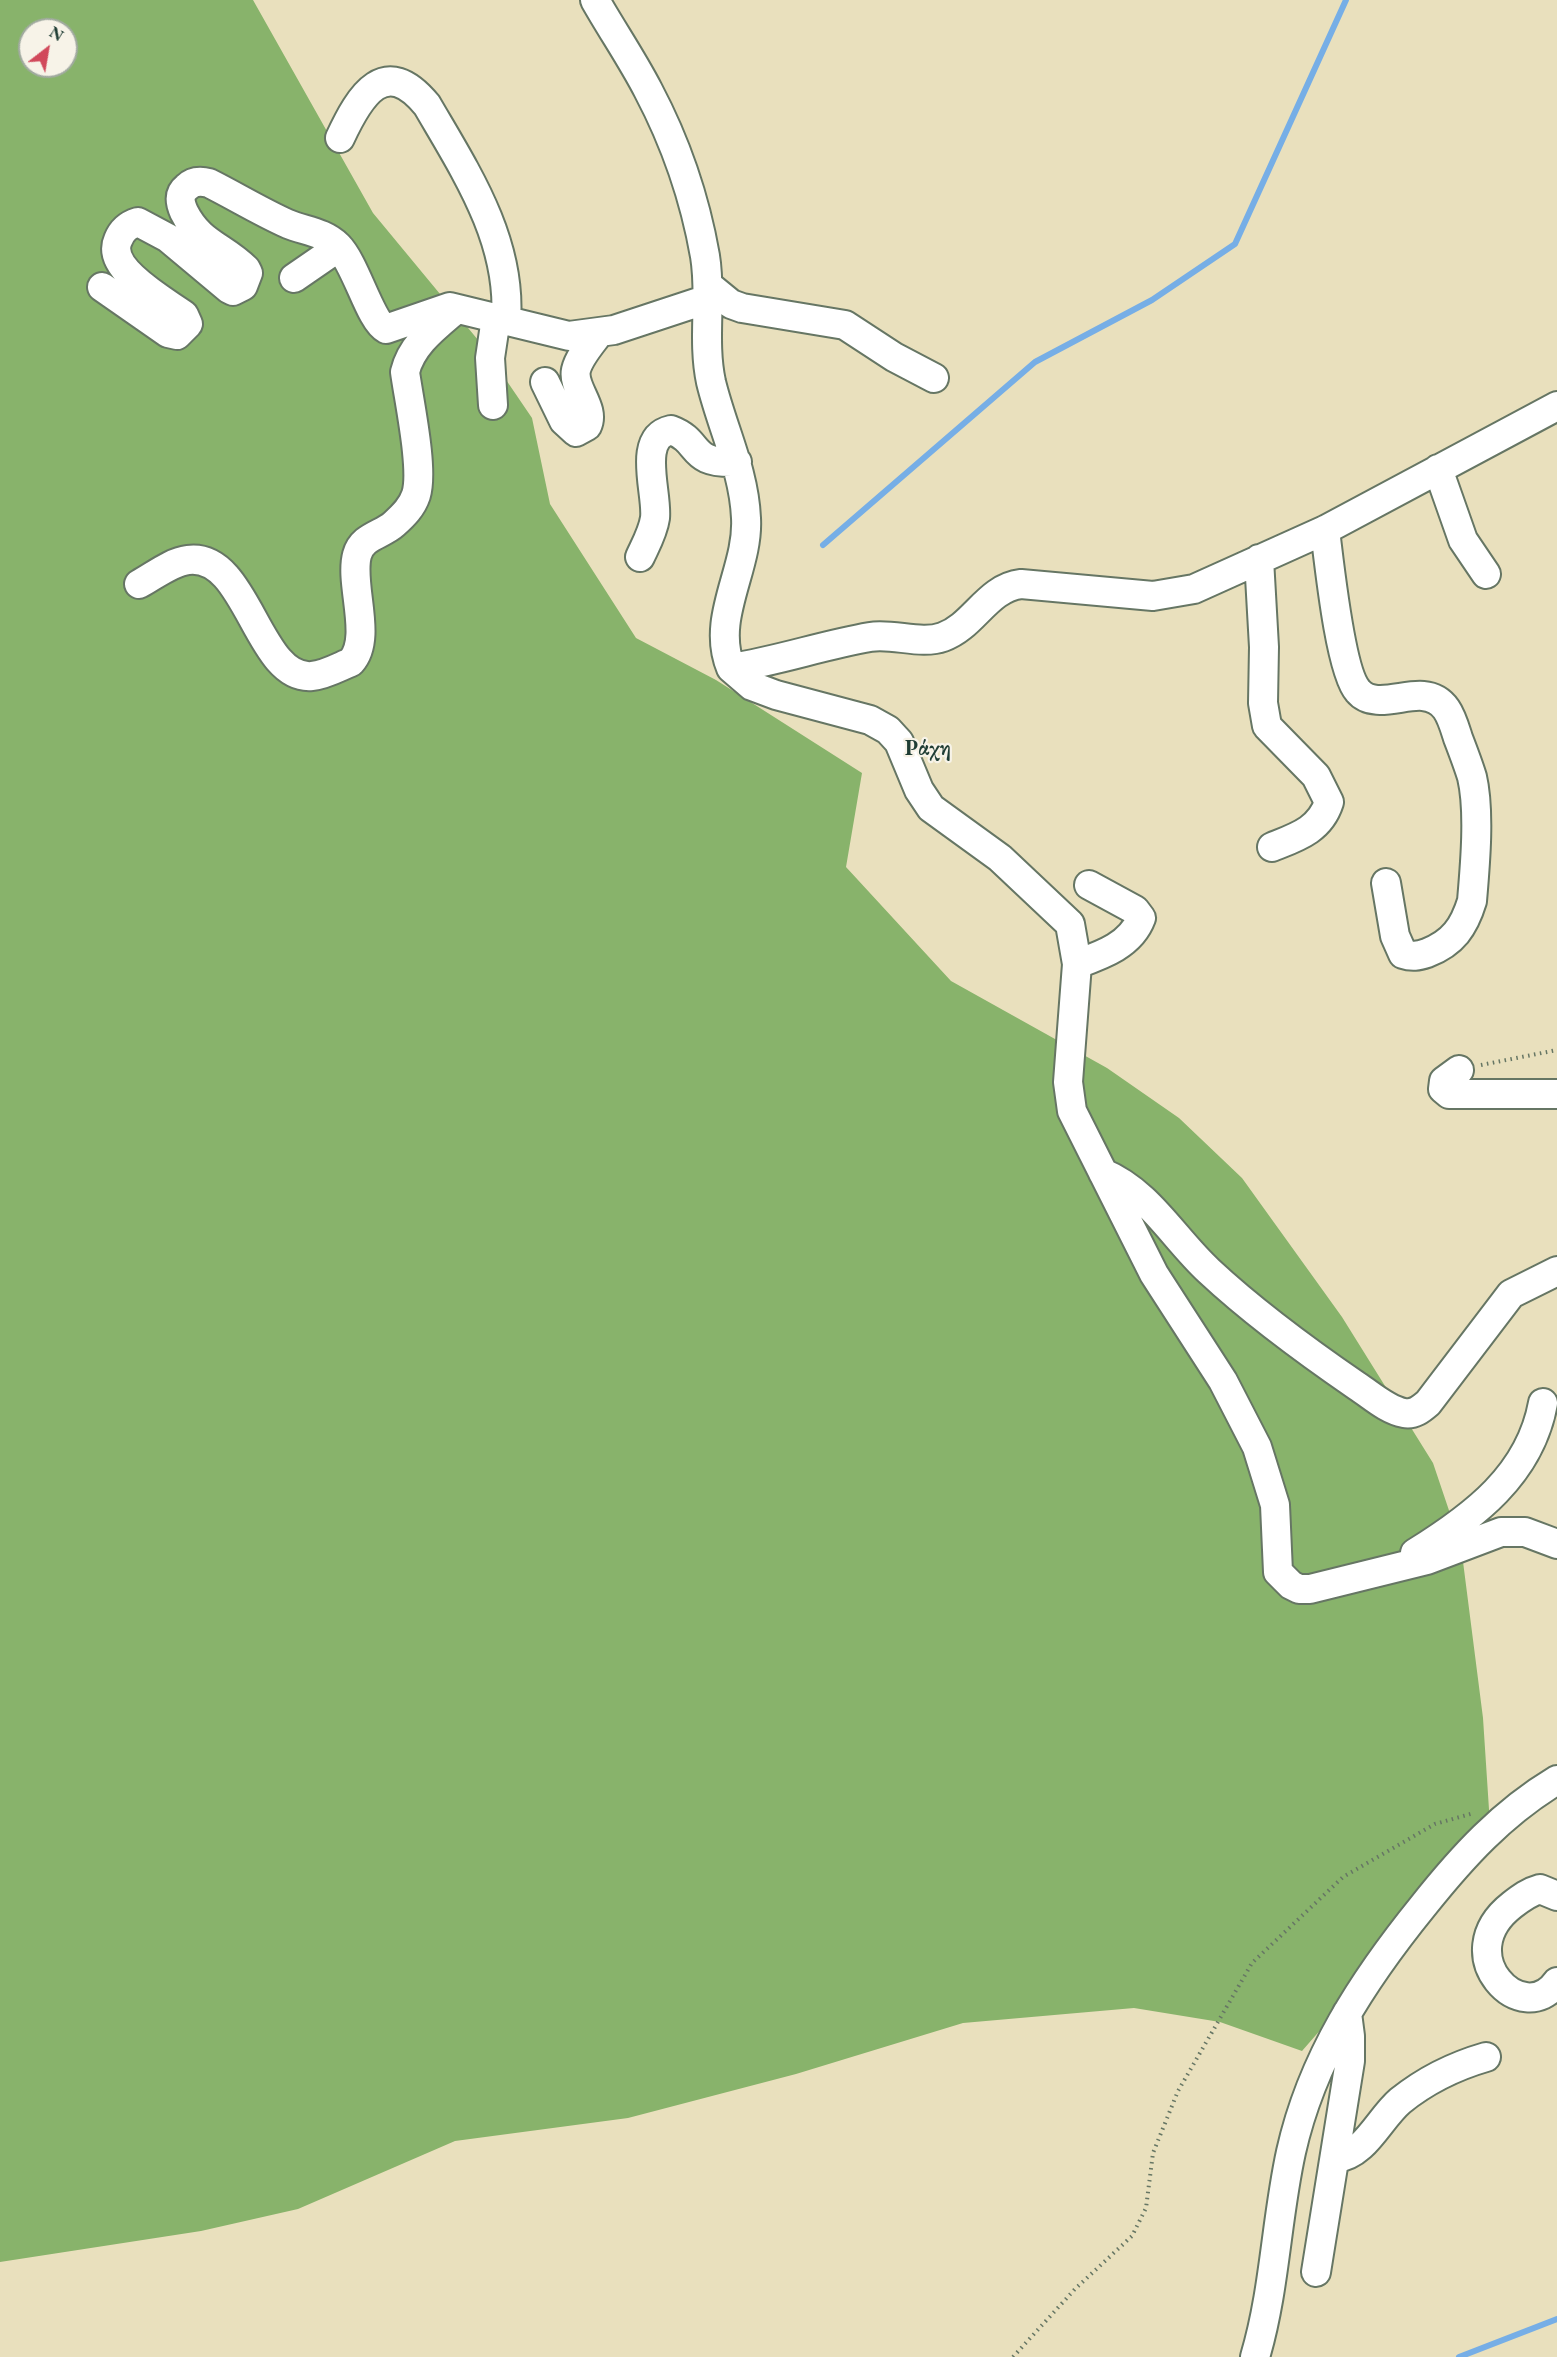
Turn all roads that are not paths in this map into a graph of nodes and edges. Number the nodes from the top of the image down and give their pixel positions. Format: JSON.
{"nodes":[{"id":1,"x":595,"y":0,"type":"edge"},
{"id":2,"x":340,"y":138,"type":"dead end"},
{"id":3,"x":339,"y":247,"type":"junction"},
{"id":4,"x":294,"y":278,"type":"dead end"},
{"id":5,"x":102,"y":287,"type":"dead end"},
{"id":6,"x":709,"y":292,"type":"junction"},
{"id":7,"x":459,"y":307,"type":"junction"},
{"id":8,"x":501,"y":320,"type":"junction"},
{"id":9,"x":599,"y":333,"type":"junction"},
{"id":10,"x":934,"y":378,"type":"dead end"},
{"id":11,"x":545,"y":382,"type":"dead end"},
{"id":12,"x":493,"y":405,"type":"dead end"},
{"id":13,"x":1557,"y":406,"type":"edge"},
{"id":14,"x":737,"y":462,"type":"junction"},
{"id":15,"x":1438,"y":470,"type":"junction"},
{"id":16,"x":1324,"y":530,"type":"junction"},
{"id":17,"x":640,"y":557,"type":"dead end"},
{"id":18,"x":1259,"y":559,"type":"junction"},
{"id":19,"x":1486,"y":574,"type":"dead end"},
{"id":20,"x":139,"y":584,"type":"dead end"},
{"id":21,"x":731,"y":668,"type":"junction"},
{"id":22,"x":1272,"y":847,"type":"dead end"},
{"id":23,"x":1386,"y":883,"type":"dead end"},
{"id":24,"x":1089,"y":885,"type":"dead end"},
{"id":25,"x":1077,"y":964,"type":"junction"},
{"id":26,"x":1459,"y":1070,"type":"road end"},
{"id":27,"x":1557,"y":1094,"type":"edge"},
{"id":28,"x":1103,"y":1173,"type":"junction"},
{"id":29,"x":1557,"y":1271,"type":"edge"},
{"id":30,"x":1544,"y":1403,"type":"dead end"},
{"id":31,"x":1557,"y":1544,"type":"edge"},
{"id":32,"x":1393,"y":1567,"type":"junction"},
{"id":33,"x":1557,"y":1780,"type":"edge"},
{"id":34,"x":1557,"y":1896,"type":"edge"},
{"id":35,"x":1557,"y":1982,"type":"edge"},
{"id":36,"x":1347,"y":2013,"type":"junction"},
{"id":37,"x":1486,"y":2057,"type":"dead end"},
{"id":38,"x":1336,"y":2158,"type":"junction"},
{"id":39,"x":1316,"y":2272,"type":"dead end"},
{"id":40,"x":1255,"y":2357,"type":"edge"}],
"edges":[{"from":1,"to":6,"type":"street"},
{"from":2,"to":8,"type":"street"},
{"from":3,"to":4,"type":"street"},
{"from":3,"to":5,"type":"street"},
{"from":3,"to":7,"type":"street"},
{"from":6,"to":9,"type":"street"},
{"from":6,"to":10,"type":"street"},
{"from":6,"to":14,"type":"street"},
{"from":7,"to":8,"type":"street"},
{"from":7,"to":20,"type":"street"},
{"from":8,"to":9,"type":"street"},
{"from":8,"to":12,"type":"street"},
{"from":9,"to":11,"type":"street"},
{"from":13,"to":15,"type":"street"},
{"from":14,"to":17,"type":"street"},
{"from":14,"to":21,"type":"street"},
{"from":15,"to":16,"type":"street"},
{"from":15,"to":19,"type":"street"},
{"from":16,"to":18,"type":"street"},
{"from":16,"to":23,"type":"street"},
{"from":18,"to":21,"type":"street"},
{"from":18,"to":22,"type":"street"},
{"from":21,"to":25,"type":"street"},
{"from":24,"to":25,"type":"street"},
{"from":25,"to":28,"type":"street"},
{"from":26,"to":27,"type":"street"},
{"from":28,"to":29,"type":"street"},
{"from":28,"to":32,"type":"street"},
{"from":30,"to":32,"type":"street"},
{"from":31,"to":32,"type":"street"},
{"from":33,"to":36,"type":"street"},
{"from":34,"to":35,"type":"street"},
{"from":36,"to":38,"type":"street"},
{"from":36,"to":40,"type":"street"},
{"from":37,"to":38,"type":"street"},
{"from":38,"to":39,"type":"street"}]}
